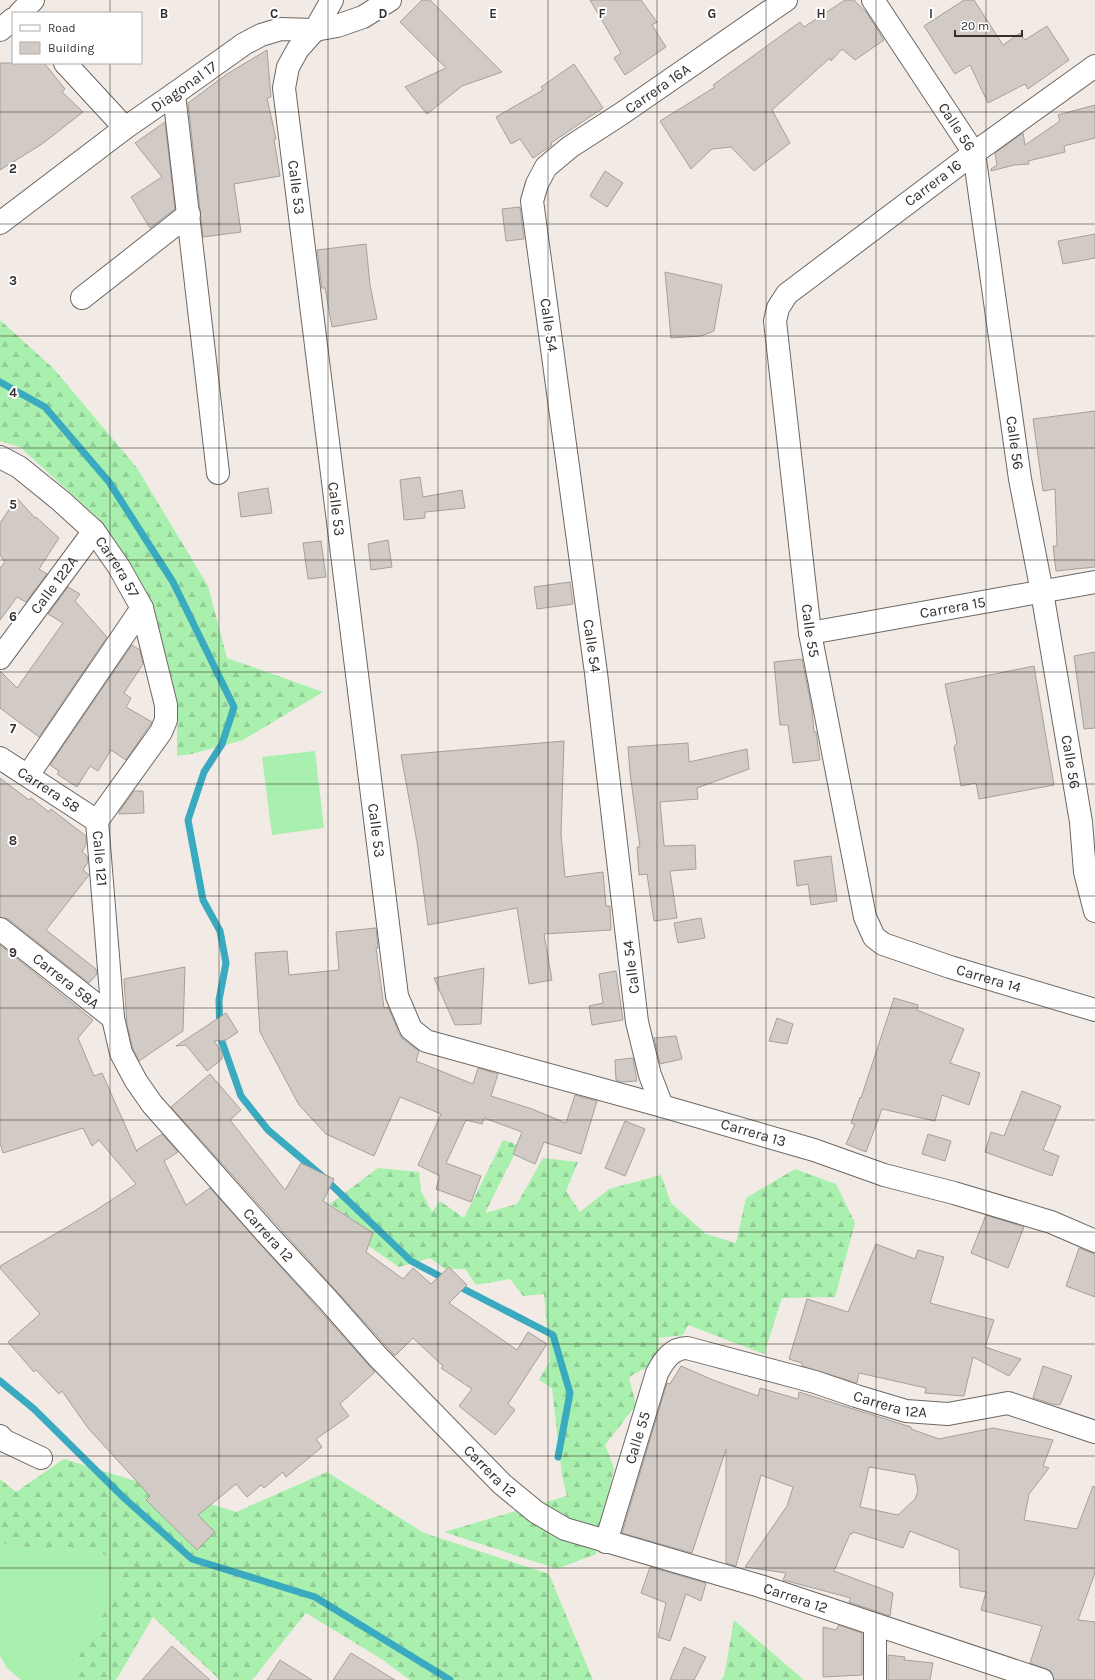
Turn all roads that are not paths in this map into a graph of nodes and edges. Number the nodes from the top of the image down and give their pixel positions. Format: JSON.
{"nodes":[{"id":1,"x":8,"y":0,"type":"edge"},
{"id":2,"x":32,"y":0,"type":"edge"},
{"id":3,"x":332,"y":0,"type":"edge"},
{"id":4,"x":390,"y":0,"type":"edge"},
{"id":5,"x":786,"y":0,"type":"edge"},
{"id":6,"x":874,"y":0,"type":"edge"},
{"id":7,"x":18,"y":12,"type":"edge"},
{"id":8,"x":20,"y":12,"type":"edge"},
{"id":9,"x":12,"y":20,"type":"edge"},
{"id":10,"x":0,"y":30,"type":"edge"},
{"id":11,"x":315,"y":30,"type":"junction"},
{"id":12,"x":66,"y":64,"type":"edge"},
{"id":13,"x":1095,"y":66,"type":"edge"},
{"id":14,"x":174,"y":94,"type":"junction"},
{"id":15,"x":124,"y":128,"type":"junction"},
{"id":16,"x":974,"y":153,"type":"junction"},
{"id":17,"x":537,"y":184,"type":"joint"},
{"id":18,"x":189,"y":214,"type":"junction"},
{"id":19,"x":0,"y":223,"type":"edge"},
{"id":20,"x":82,"y":298,"type":"dead end"},
{"id":21,"x":778,"y":308,"type":"joint"},
{"id":22,"x":0,"y":457,"type":"edge"},
{"id":23,"x":218,"y":473,"type":"dead end"},
{"id":24,"x":94,"y":531,"type":"junction"},
{"id":25,"x":1095,"y":582,"type":"edge"},
{"id":26,"x":1042,"y":592,"type":"junction"},
{"id":27,"x":142,"y":608,"type":"junction"},
{"id":28,"x":810,"y":633,"type":"junction"},
{"id":29,"x":0,"y":658,"type":"edge"},
{"id":30,"x":166,"y":720,"type":"joint"},
{"id":31,"x":0,"y":758,"type":"edge"},
{"id":32,"x":33,"y":768,"type":"dead end"},
{"id":33,"x":97,"y":820,"type":"junction"},
{"id":34,"x":1095,"y":911,"type":"edge"},
{"id":35,"x":0,"y":929,"type":"edge"},
{"id":36,"x":883,"y":944,"type":"joint"},
{"id":37,"x":1095,"y":1010,"type":"edge"},
{"id":38,"x":113,"y":1018,"type":"junction"},
{"id":39,"x":411,"y":1029,"type":"joint"},
{"id":40,"x":662,"y":1106,"type":"junction"},
{"id":41,"x":1095,"y":1241,"type":"edge"},
{"id":42,"x":687,"y":1348,"type":"joint"},
{"id":43,"x":1095,"y":1432,"type":"edge"},
{"id":44,"x":0,"y":1436,"type":"edge"},
{"id":45,"x":41,"y":1458,"type":"dead end"},
{"id":46,"x":606,"y":1542,"type":"junction"},
{"id":47,"x":875,"y":1625,"type":"junction"},
{"id":48,"x":1038,"y":1679,"type":"edge"},
{"id":49,"x":875,"y":1680,"type":"edge"}],
"edges":[{"from":1,"to":7,"type":"street"},
{"from":2,"to":8,"type":"street"},
{"from":3,"to":11,"type":"street","name":"Calle 53"},
{"from":4,"to":11,"type":"street","name":"Diagonal 17"},
{"from":5,"to":17,"type":"street","name":"Carrera 16A"},
{"from":6,"to":16,"type":"street","name":"Calle 56"},
{"from":9,"to":10,"type":"street"},
{"from":11,"to":14,"type":"street","name":"Diagonal 17"},
{"from":11,"to":39,"type":"street","name":"Calle 53"},
{"from":12,"to":15,"type":"street"},
{"from":13,"to":16,"type":"street","name":"Carrera 16"},
{"from":14,"to":15,"type":"street","name":"Diagonal 17"},
{"from":14,"to":18,"type":"street"},
{"from":15,"to":19,"type":"street","name":"Diagonal 17"},
{"from":16,"to":21,"type":"street","name":"Carrera 16"},
{"from":16,"to":26,"type":"street","name":"Calle 56"},
{"from":17,"to":40,"type":"street","name":"Calle 54"},
{"from":18,"to":20,"type":"street"},
{"from":18,"to":23,"type":"street"},
{"from":21,"to":28,"type":"street","name":"Calle 55"},
{"from":22,"to":24,"type":"street","name":"Carrera 57"},
{"from":24,"to":27,"type":"street","name":"Carrera 57"},
{"from":24,"to":29,"type":"street","name":"Calle 122A"},
{"from":25,"to":26,"type":"street","name":"Carrera 15"},
{"from":26,"to":28,"type":"street","name":"Carrera 15"},
{"from":26,"to":34,"type":"street","name":"Calle 56"},
{"from":27,"to":30,"type":"street","name":"Carrera 57"},
{"from":27,"to":32,"type":"street"},
{"from":28,"to":36,"type":"street","name":"Calle 55"},
{"from":30,"to":33,"type":"street","name":"Calle 121"},
{"from":31,"to":33,"type":"street","name":"Carrera 58"},
{"from":33,"to":38,"type":"street","name":"Calle 121"},
{"from":35,"to":38,"type":"street","name":"Carrera 58A"},
{"from":36,"to":37,"type":"street","name":"Carrera 14"},
{"from":38,"to":46,"type":"street","name":"Carrera 12"},
{"from":39,"to":40,"type":"street","name":"Carrera 13"},
{"from":40,"to":41,"type":"street","name":"Carrera 13"},
{"from":42,"to":43,"type":"street","name":"Carrera 12A"},
{"from":42,"to":46,"type":"street","name":"Calle 55"},
{"from":44,"to":45,"type":"street"},
{"from":46,"to":47,"type":"street","name":"Carrera 12"},
{"from":47,"to":48,"type":"street","name":"Carrera 12"},
{"from":47,"to":49,"type":"street"}]}
